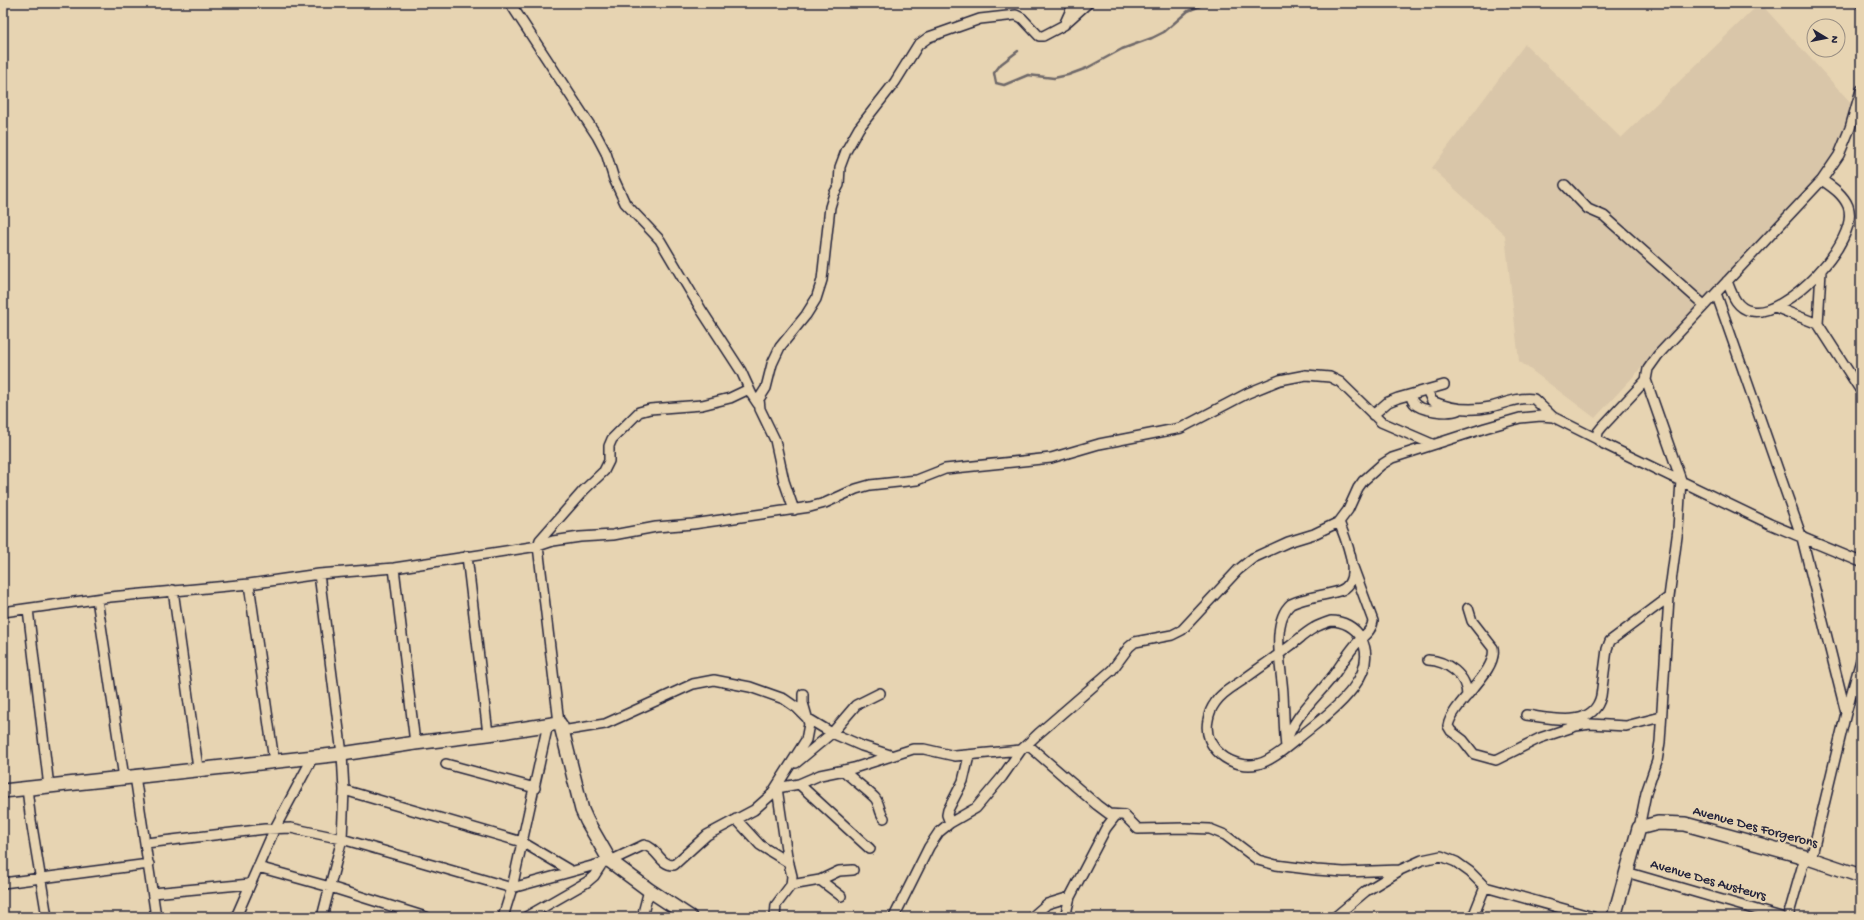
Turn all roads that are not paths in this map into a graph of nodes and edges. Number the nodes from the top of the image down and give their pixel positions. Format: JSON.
{"nodes":[{"id":1,"x":510,"y":3,"type":"edge"},
{"id":2,"x":1074,"y":3,"type":"edge"},
{"id":3,"x":1088,"y":3,"type":"edge"},
{"id":4,"x":1064,"y":25,"type":"junction"},
{"id":5,"x":1861,"y":90,"type":"edge"},
{"id":6,"x":1822,"y":180,"type":"junction"},
{"id":7,"x":1565,"y":185,"type":"dead end"},
{"id":8,"x":1821,"y":271,"type":"junction"},
{"id":9,"x":1727,"y":281,"type":"junction"},
{"id":10,"x":1716,"y":293,"type":"junction"},
{"id":11,"x":1704,"y":305,"type":"junction"},
{"id":12,"x":1775,"y":307,"type":"junction"},
{"id":13,"x":1818,"y":324,"type":"junction"},
{"id":14,"x":1646,"y":380,"type":"junction"},
{"id":15,"x":1444,"y":385,"type":"dead end"},
{"id":16,"x":750,"y":389,"type":"junction"},
{"id":17,"x":1427,"y":390,"type":"junction"},
{"id":18,"x":1861,"y":391,"type":"edge"},
{"id":19,"x":1410,"y":394,"type":"junction"},
{"id":20,"x":758,"y":404,"type":"junction"},
{"id":21,"x":1461,"y":408,"type":"junction"},
{"id":22,"x":1373,"y":415,"type":"junction"},
{"id":23,"x":1553,"y":416,"type":"junction"},
{"id":24,"x":1597,"y":438,"type":"junction"},
{"id":25,"x":1432,"y":444,"type":"junction"},
{"id":26,"x":1681,"y":480,"type":"junction"},
{"id":27,"x":794,"y":510,"type":"junction"},
{"id":28,"x":1339,"y":522,"type":"junction"},
{"id":29,"x":1802,"y":538,"type":"junction"},
{"id":30,"x":538,"y":546,"type":"junction"},
{"id":31,"x":467,"y":556,"type":"junction"},
{"id":32,"x":1351,"y":562,"type":"junction"},
{"id":33,"x":1861,"y":562,"type":"edge"},
{"id":34,"x":394,"y":568,"type":"junction"},
{"id":35,"x":318,"y":574,"type":"junction"},
{"id":36,"x":250,"y":584,"type":"junction"},
{"id":37,"x":174,"y":590,"type":"junction"},
{"id":38,"x":1669,"y":597,"type":"junction"},
{"id":39,"x":97,"y":598,"type":"junction"},
{"id":40,"x":1468,"y":608,"type":"dead end"},
{"id":41,"x":28,"y":609,"type":"junction"},
{"id":42,"x":3,"y":612,"type":"edge"},
{"id":43,"x":1361,"y":638,"type":"junction"},
{"id":44,"x":1278,"y":654,"type":"junction"},
{"id":45,"x":1428,"y":660,"type":"dead end"},
{"id":46,"x":1861,"y":660,"type":"edge"},
{"id":47,"x":1859,"y":675,"type":"edge"},
{"id":48,"x":880,"y":693,"type":"dead end"},
{"id":49,"x":803,"y":694,"type":"dead end"},
{"id":50,"x":1467,"y":696,"type":"junction"},
{"id":51,"x":1846,"y":713,"type":"junction"},
{"id":52,"x":1526,"y":715,"type":"dead end"},
{"id":53,"x":1661,"y":717,"type":"junction"},
{"id":54,"x":807,"y":718,"type":"junction"},
{"id":55,"x":556,"y":726,"type":"junction"},
{"id":56,"x":832,"y":733,"type":"junction"},
{"id":57,"x":488,"y":734,"type":"junction"},
{"id":58,"x":415,"y":743,"type":"junction"},
{"id":59,"x":1286,"y":747,"type":"junction"},
{"id":60,"x":1024,"y":748,"type":"junction"},
{"id":61,"x":342,"y":754,"type":"junction"},
{"id":62,"x":890,"y":755,"type":"junction"},
{"id":63,"x":969,"y":756,"type":"junction"},
{"id":64,"x":313,"y":757,"type":"junction"},
{"id":65,"x":274,"y":761,"type":"junction"},
{"id":66,"x":446,"y":764,"type":"dead end"},
{"id":67,"x":198,"y":768,"type":"junction"},
{"id":68,"x":843,"y":770,"type":"junction"},
{"id":69,"x":787,"y":772,"type":"junction"},
{"id":70,"x":130,"y":777,"type":"junction"},
{"id":71,"x":799,"y":784,"type":"junction"},
{"id":72,"x":49,"y":787,"type":"junction"},
{"id":73,"x":27,"y":788,"type":"junction"},
{"id":74,"x":535,"y":788,"type":"junction"},
{"id":75,"x":777,"y":788,"type":"junction"},
{"id":76,"x":344,"y":790,"type":"junction"},
{"id":77,"x":3,"y":791,"type":"edge"},
{"id":78,"x":1116,"y":815,"type":"junction"},
{"id":79,"x":884,"y":818,"type":"dead end"},
{"id":80,"x":736,"y":819,"type":"junction"},
{"id":81,"x":950,"y":823,"type":"junction"},
{"id":82,"x":275,"y":828,"type":"junction"},
{"id":83,"x":1639,"y":828,"type":"junction"},
{"id":84,"x":342,"y":839,"type":"junction"},
{"id":85,"x":522,"y":842,"type":"junction"},
{"id":86,"x":146,"y":843,"type":"junction"},
{"id":87,"x":870,"y":850,"type":"dead end"},
{"id":88,"x":1808,"y":858,"type":"junction"},
{"id":89,"x":606,"y":862,"type":"junction"},
{"id":90,"x":790,"y":863,"type":"junction"},
{"id":91,"x":149,"y":864,"type":"junction"},
{"id":92,"x":258,"y":867,"type":"junction"},
{"id":93,"x":853,"y":870,"type":"dead end"},
{"id":94,"x":1400,"y":870,"type":"junction"},
{"id":95,"x":570,"y":871,"type":"junction"},
{"id":96,"x":1626,"y":872,"type":"junction"},
{"id":97,"x":1861,"y":876,"type":"edge"},
{"id":98,"x":40,"y":879,"type":"junction"},
{"id":99,"x":820,"y":880,"type":"junction"},
{"id":100,"x":3,"y":883,"type":"edge"},
{"id":101,"x":250,"y":884,"type":"junction"},
{"id":102,"x":791,"y":885,"type":"junction"},
{"id":103,"x":330,"y":887,"type":"junction"},
{"id":104,"x":1485,"y":887,"type":"junction"},
{"id":105,"x":512,"y":888,"type":"junction"},
{"id":106,"x":649,"y":890,"type":"junction"},
{"id":107,"x":153,"y":893,"type":"junction"},
{"id":108,"x":841,"y":896,"type":"dead end"},
{"id":109,"x":1070,"y":897,"type":"junction"},
{"id":110,"x":47,"y":917,"type":"edge"},
{"id":111,"x":156,"y":917,"type":"edge"},
{"id":112,"x":237,"y":917,"type":"edge"},
{"id":113,"x":322,"y":917,"type":"edge"},
{"id":114,"x":426,"y":917,"type":"edge"},
{"id":115,"x":503,"y":917,"type":"edge"},
{"id":116,"x":526,"y":917,"type":"edge"},
{"id":117,"x":642,"y":917,"type":"edge"},
{"id":118,"x":690,"y":917,"type":"edge"},
{"id":119,"x":775,"y":917,"type":"edge"},
{"id":120,"x":894,"y":917,"type":"edge"},
{"id":121,"x":1032,"y":917,"type":"edge"},
{"id":122,"x":1065,"y":917,"type":"edge"},
{"id":123,"x":1335,"y":917,"type":"edge"},
{"id":124,"x":1473,"y":917,"type":"edge"},
{"id":125,"x":1593,"y":917,"type":"edge"},
{"id":126,"x":1614,"y":917,"type":"edge"},
{"id":127,"x":1781,"y":917,"type":"edge"},
{"id":128,"x":1788,"y":917,"type":"edge"}],
"edges":[{"from":1,"to":16,"type":"street"},
{"from":2,"to":4,"type":"street"},
{"from":3,"to":4,"type":"street"},
{"from":4,"to":20,"type":"street"},
{"from":5,"to":6,"type":"street"},
{"from":6,"to":8,"type":"street"},
{"from":6,"to":9,"type":"street"},
{"from":7,"to":11,"type":"street"},
{"from":8,"to":12,"type":"street"},
{"from":8,"to":13,"type":"street"},
{"from":9,"to":10,"type":"street"},
{"from":9,"to":12,"type":"street"},
{"from":10,"to":11,"type":"street"},
{"from":10,"to":29,"type":"street"},
{"from":11,"to":14,"type":"street"},
{"from":12,"to":13,"type":"street"},
{"from":13,"to":18,"type":"street"},
{"from":14,"to":24,"type":"street"},
{"from":14,"to":26,"type":"street"},
{"from":15,"to":17,"type":"street"},
{"from":16,"to":20,"type":"street"},
{"from":16,"to":30,"type":"street"},
{"from":17,"to":19,"type":"street"},
{"from":17,"to":21,"type":"street"},
{"from":19,"to":21,"type":"street"},
{"from":19,"to":22,"type":"street"},
{"from":20,"to":27,"type":"street"},
{"from":21,"to":23,"type":"street"},
{"from":22,"to":25,"type":"street"},
{"from":22,"to":27,"type":"street"},
{"from":23,"to":24,"type":"street"},
{"from":23,"to":25,"type":"street"},
{"from":24,"to":26,"type":"street"},
{"from":25,"to":28,"type":"street"},
{"from":26,"to":29,"type":"street"},
{"from":26,"to":38,"type":"street"},
{"from":27,"to":30,"type":"street"},
{"from":28,"to":32,"type":"street"},
{"from":28,"to":60,"type":"street"},
{"from":29,"to":33,"type":"street"},
{"from":29,"to":51,"type":"street"},
{"from":30,"to":31,"type":"street"},
{"from":30,"to":55,"type":"street"},
{"from":31,"to":34,"type":"street"},
{"from":31,"to":57,"type":"street"},
{"from":32,"to":43,"type":"street"},
{"from":32,"to":44,"type":"street"},
{"from":34,"to":35,"type":"street"},
{"from":34,"to":58,"type":"street"},
{"from":35,"to":36,"type":"street"},
{"from":35,"to":61,"type":"street"},
{"from":36,"to":37,"type":"street"},
{"from":36,"to":65,"type":"street"},
{"from":37,"to":39,"type":"street"},
{"from":37,"to":67,"type":"street"},
{"from":38,"to":52,"type":"street"},
{"from":38,"to":53,"type":"street"},
{"from":39,"to":41,"type":"street"},
{"from":39,"to":70,"type":"street"},
{"from":40,"to":50,"type":"street"},
{"from":41,"to":42,"type":"street"},
{"from":41,"to":72,"type":"street"},
{"from":43,"to":44,"type":"street"},
{"from":43,"to":59,"type":"street"},
{"from":43,"to":59,"type":"street"},
{"from":44,"to":59,"type":"street"},
{"from":44,"to":59,"type":"street"},
{"from":45,"to":50,"type":"street"},
{"from":46,"to":47,"type":"street"},
{"from":47,"to":51,"type":"street"},
{"from":48,"to":56,"type":"street"},
{"from":49,"to":54,"type":"street"},
{"from":50,"to":53,"type":"street"},
{"from":51,"to":88,"type":"street"},
{"from":53,"to":83,"type":"street"},
{"from":54,"to":55,"type":"street"},
{"from":54,"to":56,"type":"street"},
{"from":54,"to":69,"type":"street"},
{"from":55,"to":57,"type":"street"},
{"from":55,"to":74,"type":"street"},
{"from":55,"to":89,"type":"street"},
{"from":56,"to":62,"type":"street"},
{"from":56,"to":69,"type":"street"},
{"from":57,"to":58,"type":"street"},
{"from":58,"to":61,"type":"street"},
{"from":60,"to":63,"type":"street"},
{"from":60,"to":78,"type":"street"},
{"from":60,"to":81,"type":"street"},
{"from":61,"to":64,"type":"street"},
{"from":61,"to":76,"type":"street"},
{"from":62,"to":63,"type":"street"},
{"from":62,"to":68,"type":"street"},
{"from":63,"to":81,"type":"street"},
{"from":64,"to":65,"type":"street"},
{"from":64,"to":82,"type":"street"},
{"from":65,"to":67,"type":"street"},
{"from":66,"to":74,"type":"street"},
{"from":67,"to":70,"type":"street"},
{"from":68,"to":71,"type":"street"},
{"from":68,"to":79,"type":"street"},
{"from":69,"to":75,"type":"street"},
{"from":70,"to":72,"type":"street"},
{"from":70,"to":86,"type":"street"},
{"from":71,"to":75,"type":"street"},
{"from":71,"to":87,"type":"street"},
{"from":72,"to":73,"type":"street"},
{"from":73,"to":77,"type":"street"},
{"from":73,"to":98,"type":"street"},
{"from":74,"to":85,"type":"street"},
{"from":75,"to":80,"type":"street"},
{"from":75,"to":90,"type":"street"},
{"from":76,"to":84,"type":"street"},
{"from":76,"to":85,"type":"street"},
{"from":78,"to":94,"type":"street"},
{"from":78,"to":109,"type":"street"},
{"from":80,"to":89,"type":"street"},
{"from":80,"to":90,"type":"street"},
{"from":81,"to":120,"type":"street"},
{"from":82,"to":84,"type":"street"},
{"from":82,"to":86,"type":"street"},
{"from":82,"to":92,"type":"street"},
{"from":83,"to":88,"type":"street","name":"Avenue Des Forgerons"},
{"from":83,"to":96,"type":"street"},
{"from":84,"to":103,"type":"street"},
{"from":84,"to":105,"type":"street"},
{"from":85,"to":95,"type":"street"},
{"from":85,"to":105,"type":"street"},
{"from":86,"to":91,"type":"street"},
{"from":88,"to":97,"type":"street","name":"Avenue Des Forgerons"},
{"from":88,"to":128,"type":"street"},
{"from":89,"to":95,"type":"street"},
{"from":89,"to":106,"type":"street"},
{"from":89,"to":116,"type":"street"},
{"from":90,"to":102,"type":"street"},
{"from":91,"to":98,"type":"street"},
{"from":91,"to":107,"type":"street"},
{"from":92,"to":101,"type":"street"},
{"from":92,"to":103,"type":"street"},
{"from":93,"to":99,"type":"street"},
{"from":94,"to":104,"type":"street"},
{"from":94,"to":123,"type":"street"},
{"from":95,"to":105,"type":"street"},
{"from":96,"to":126,"type":"street"},
{"from":96,"to":127,"type":"street","name":"Avenue Des Austeurs"},
{"from":98,"to":100,"type":"street"},
{"from":98,"to":110,"type":"street"},
{"from":99,"to":102,"type":"street"},
{"from":99,"to":108,"type":"street"},
{"from":101,"to":107,"type":"street"},
{"from":101,"to":112,"type":"street"},
{"from":102,"to":119,"type":"street"},
{"from":103,"to":113,"type":"street"},
{"from":103,"to":114,"type":"street"},
{"from":104,"to":124,"type":"street"},
{"from":104,"to":125,"type":"street"},
{"from":105,"to":115,"type":"street"},
{"from":106,"to":117,"type":"street"},
{"from":106,"to":118,"type":"street"},
{"from":107,"to":111,"type":"street"},
{"from":109,"to":121,"type":"street"},
{"from":109,"to":122,"type":"street"}]}
